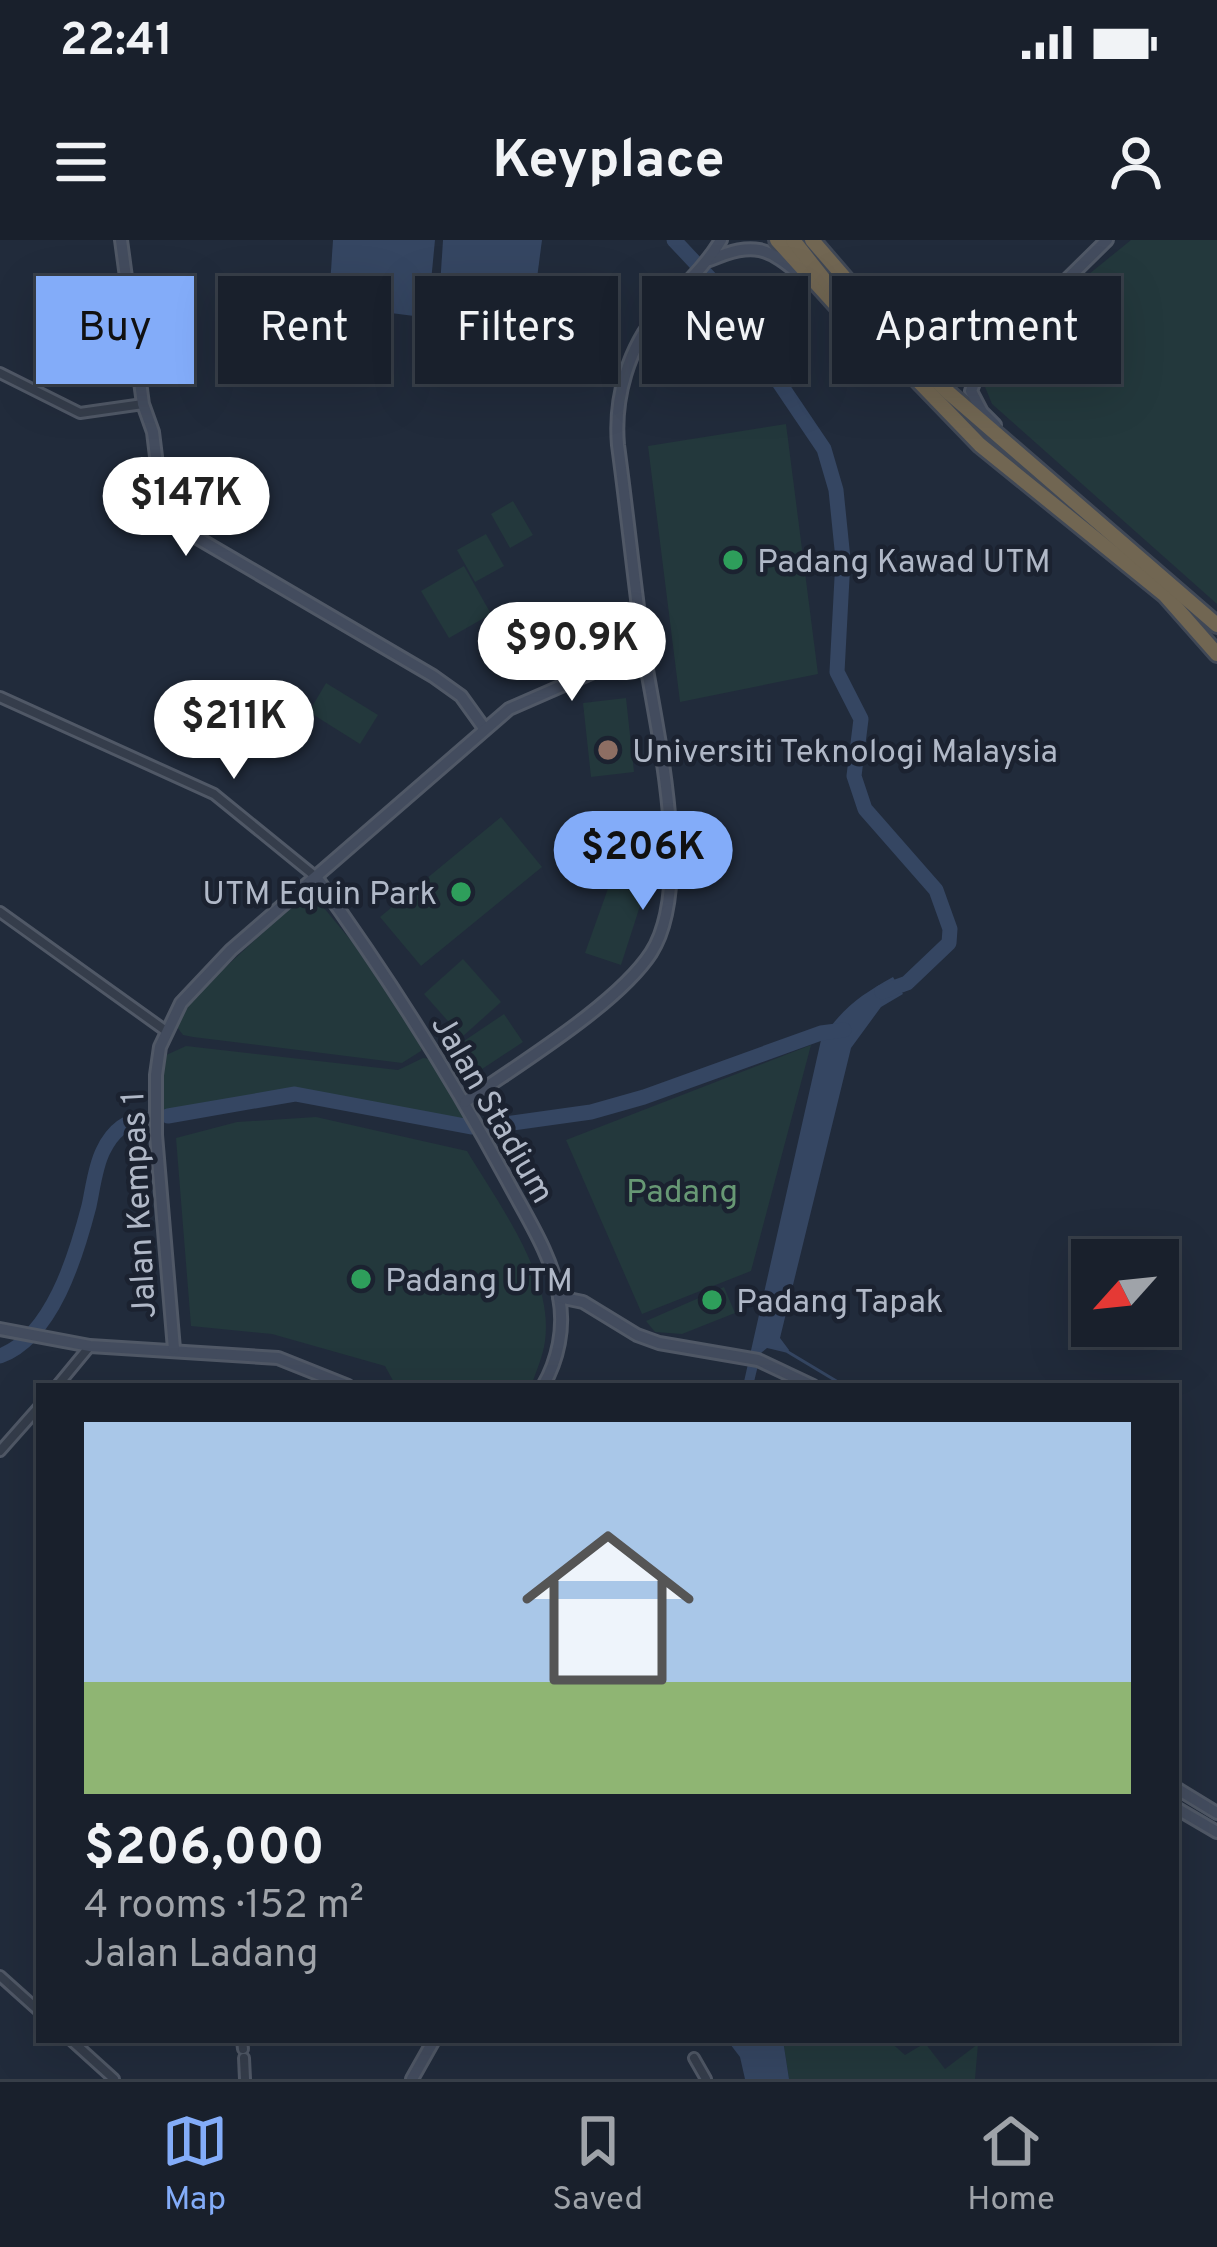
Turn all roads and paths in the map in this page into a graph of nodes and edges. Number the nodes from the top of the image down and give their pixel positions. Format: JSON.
{"nodes":[{"id":1,"x":121,"y":240,"type":"edge"},
{"id":2,"x":721,"y":240,"type":"edge"},
{"id":3,"x":777,"y":240,"type":"edge"},
{"id":4,"x":793,"y":240,"type":"edge"},
{"id":5,"x":812,"y":240,"type":"edge"},
{"id":6,"x":1107,"y":240,"type":"edge"},
{"id":7,"x":707,"y":262,"type":"junction"},
{"id":8,"x":842,"y":276,"type":"edge"},
{"id":9,"x":1070,"y":276,"type":"edge"},
{"id":10,"x":820,"y":290,"type":"junction"},
{"id":11,"x":0,"y":373,"type":"edge"},
{"id":12,"x":941,"y":384,"type":"edge"},
{"id":13,"x":972,"y":384,"type":"edge"},
{"id":14,"x":143,"y":404,"type":"junction"},
{"id":15,"x":980,"y":445,"type":"junction"},
{"id":16,"x":1063,"y":490,"type":"junction"},
{"id":17,"x":1217,"y":625,"type":"edge"},
{"id":18,"x":644,"y":650,"type":"junction"},
{"id":19,"x":1217,"y":653,"type":"edge"},
{"id":20,"x":0,"y":697,"type":"edge"},
{"id":21,"x":484,"y":728,"type":"junction"},
{"id":22,"x":316,"y":877,"type":"junction"},
{"id":23,"x":0,"y":911,"type":"edge"},
{"id":24,"x":166,"y":1031,"type":"junction"},
{"id":25,"x":465,"y":1102,"type":"junction"},
{"id":26,"x":554,"y":1283,"type":"junction"},
{"id":27,"x":560,"y":1297,"type":"junction"},
{"id":28,"x":583,"y":1303,"type":"junction"},
{"id":29,"x":0,"y":1329,"type":"edge"},
{"id":30,"x":90,"y":1346,"type":"junction"},
{"id":31,"x":174,"y":1349,"type":"junction"},
{"id":32,"x":59,"y":1383,"type":"edge"},
{"id":33,"x":340,"y":1383,"type":"edge"},
{"id":34,"x":544,"y":1383,"type":"edge"},
{"id":35,"x":807,"y":1383,"type":"edge"},
{"id":36,"x":36,"y":1410,"type":"edge"},
{"id":37,"x":0,"y":1451,"type":"edge"},
{"id":38,"x":1179,"y":1790,"type":"edge"},
{"id":39,"x":1179,"y":1810,"type":"edge"},
{"id":40,"x":1214,"y":1812,"type":"edge"},
{"id":41,"x":1202,"y":1823,"type":"junction"},
{"id":42,"x":1217,"y":1832,"type":"edge"},
{"id":43,"x":0,"y":1976,"type":"edge"},
{"id":44,"x":36,"y":2008,"type":"edge"},
{"id":45,"x":74,"y":2043,"type":"edge"},
{"id":46,"x":432,"y":2043,"type":"edge"},
{"id":47,"x":243,"y":2049,"type":"edge"},
{"id":48,"x":694,"y":2058,"type":"dead end"},
{"id":49,"x":704,"y":2076,"type":"edge"},
{"id":50,"x":114,"y":2079,"type":"edge"},
{"id":51,"x":245,"y":2079,"type":"edge"},
{"id":52,"x":412,"y":2079,"type":"edge"},
{"id":53,"x":691,"y":2079,"type":"edge"}],
"edges":[{"from":1,"to":14,"type":"street"},
{"from":2,"to":7,"type":"street"},
{"from":3,"to":10,"type":"highway"},
{"from":4,"to":15,"type":"highway"},
{"from":5,"to":8,"type":"highway"},
{"from":6,"to":9,"type":"street"},
{"from":7,"to":10,"type":"street"},
{"from":7,"to":18,"type":"street"},
{"from":10,"to":15,"type":"highway"},
{"from":11,"to":14,"type":"street"},
{"from":12,"to":16,"type":"highway"},
{"from":13,"to":16,"type":"street"},
{"from":14,"to":21,"type":"street"},
{"from":15,"to":19,"type":"highway"},
{"from":16,"to":17,"type":"highway"},
{"from":18,"to":21,"type":"street","name":"Jalan Kempas 1"},
{"from":18,"to":25,"type":"street"},
{"from":20,"to":22,"type":"street"},
{"from":21,"to":22,"type":"street","name":"Jalan Kempas 1"},
{"from":22,"to":24,"type":"street","name":"Jalan Kempas 1"},
{"from":22,"to":25,"type":"street","name":"Jalan Stadium"},
{"from":23,"to":24,"type":"street"},
{"from":24,"to":31,"type":"street","name":"Jalan Kempas 1"},
{"from":25,"to":26,"type":"street","name":"Jalan Stadium"},
{"from":26,"to":27,"type":"street","name":"Jalan Stadium"},
{"from":26,"to":28,"type":"street"},
{"from":27,"to":28,"type":"street"},
{"from":27,"to":34,"type":"street","name":"Jalan Stadium"},
{"from":28,"to":35,"type":"street"},
{"from":29,"to":30,"type":"street"},
{"from":30,"to":31,"type":"street"},
{"from":30,"to":32,"type":"street"},
{"from":31,"to":33,"type":"street"},
{"from":36,"to":37,"type":"street"},
{"from":38,"to":40,"type":"street"},
{"from":39,"to":41,"type":"street"},
{"from":40,"to":41,"type":"street"},
{"from":41,"to":42,"type":"street"},
{"from":43,"to":44,"type":"street"},
{"from":45,"to":50,"type":"street"},
{"from":46,"to":52,"type":"street"},
{"from":47,"to":51,"type":"street"},
{"from":48,"to":49,"type":"street"},
{"from":49,"to":53,"type":"street"}]}
